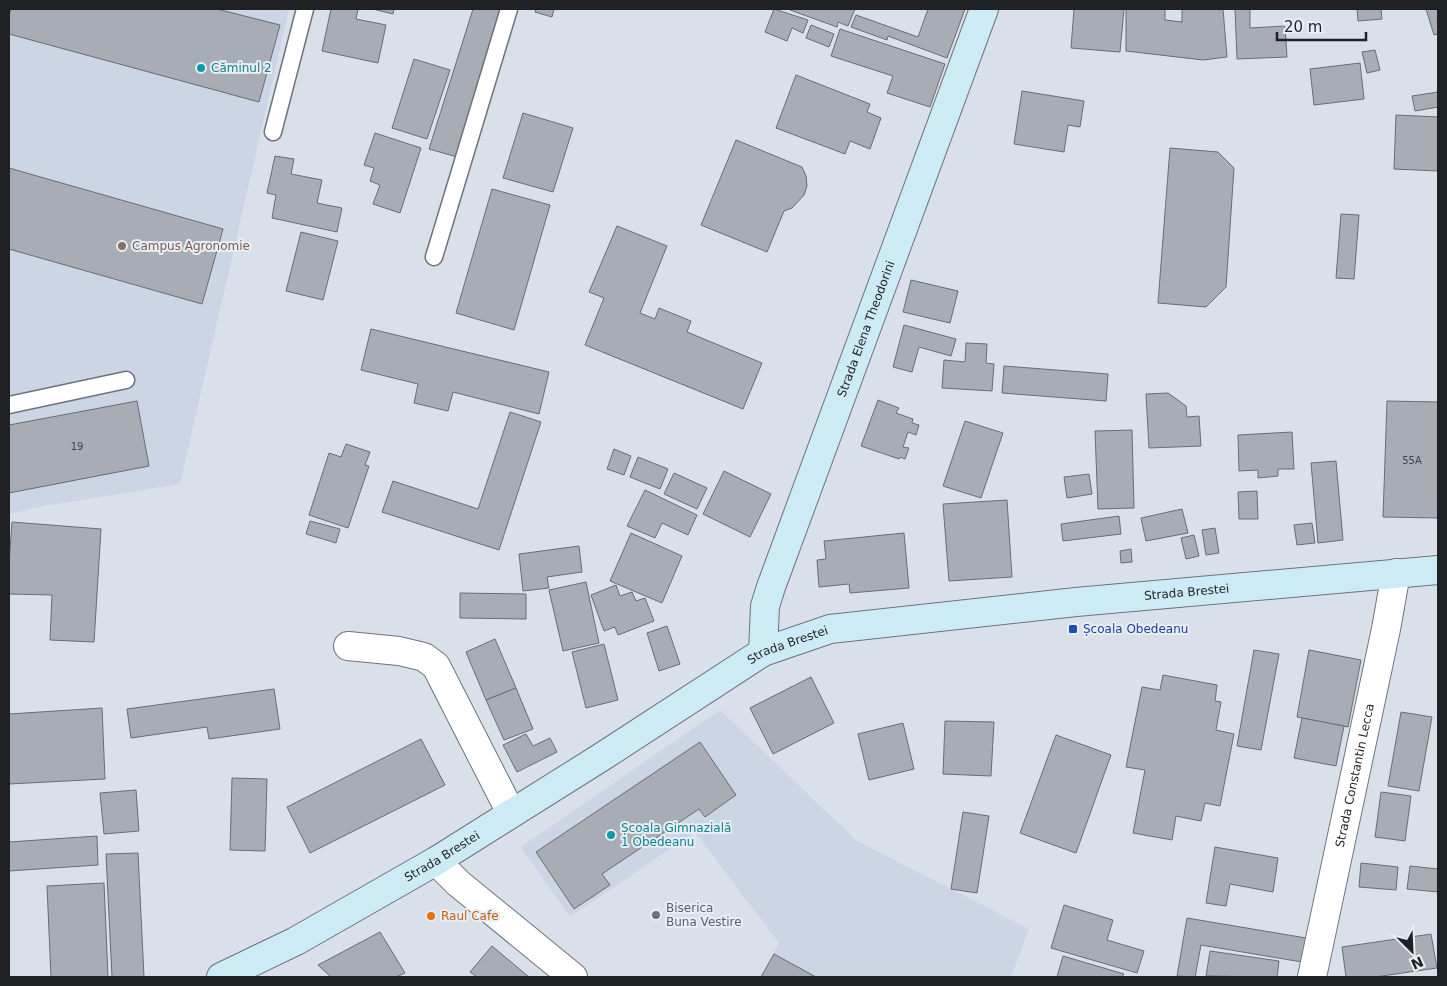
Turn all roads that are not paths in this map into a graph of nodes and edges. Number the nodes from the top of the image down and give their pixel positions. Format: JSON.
{"nodes":[{"id":1,"x":305,"y":9,"type":"edge"},
{"id":2,"x":509,"y":9,"type":"edge"},
{"id":3,"x":984,"y":9,"type":"edge"},
{"id":4,"x":273,"y":132,"type":"dead end"},
{"id":5,"x":434,"y":257,"type":"dead end"},
{"id":6,"x":126,"y":380,"type":"dead end"},
{"id":7,"x":9,"y":405,"type":"edge"},
{"id":8,"x":1438,"y":570,"type":"edge"},
{"id":9,"x":1396,"y":573,"type":"junction"},
{"id":10,"x":348,"y":646,"type":"dead end"},
{"id":11,"x":763,"y":652,"type":"junction"},
{"id":12,"x":512,"y":813,"type":"junction"},
{"id":13,"x":436,"y":860,"type":"junction"},
{"id":14,"x":221,"y":977,"type":"edge"},
{"id":15,"x":573,"y":977,"type":"edge"},
{"id":16,"x":1312,"y":977,"type":"edge"}],
"edges":[{"from":1,"to":4,"type":"lane"},
{"from":2,"to":5,"type":"lane"},
{"from":3,"to":11,"type":"main road","name":"Strada Elena Theodorini"},
{"from":6,"to":7,"type":"lane"},
{"from":8,"to":9,"type":"main road","name":"Strada Brestei"},
{"from":9,"to":11,"type":"main road","name":"Strada Brestei"},
{"from":9,"to":16,"type":"street","name":"Strada Constantin Lecca"},
{"from":10,"to":12,"type":"street"},
{"from":11,"to":12,"type":"main road","name":"Strada Brestei"},
{"from":12,"to":13,"type":"main road","name":"Strada Brestei"},
{"from":13,"to":14,"type":"main road","name":"Strada Brestei"},
{"from":13,"to":15,"type":"street"}]}
